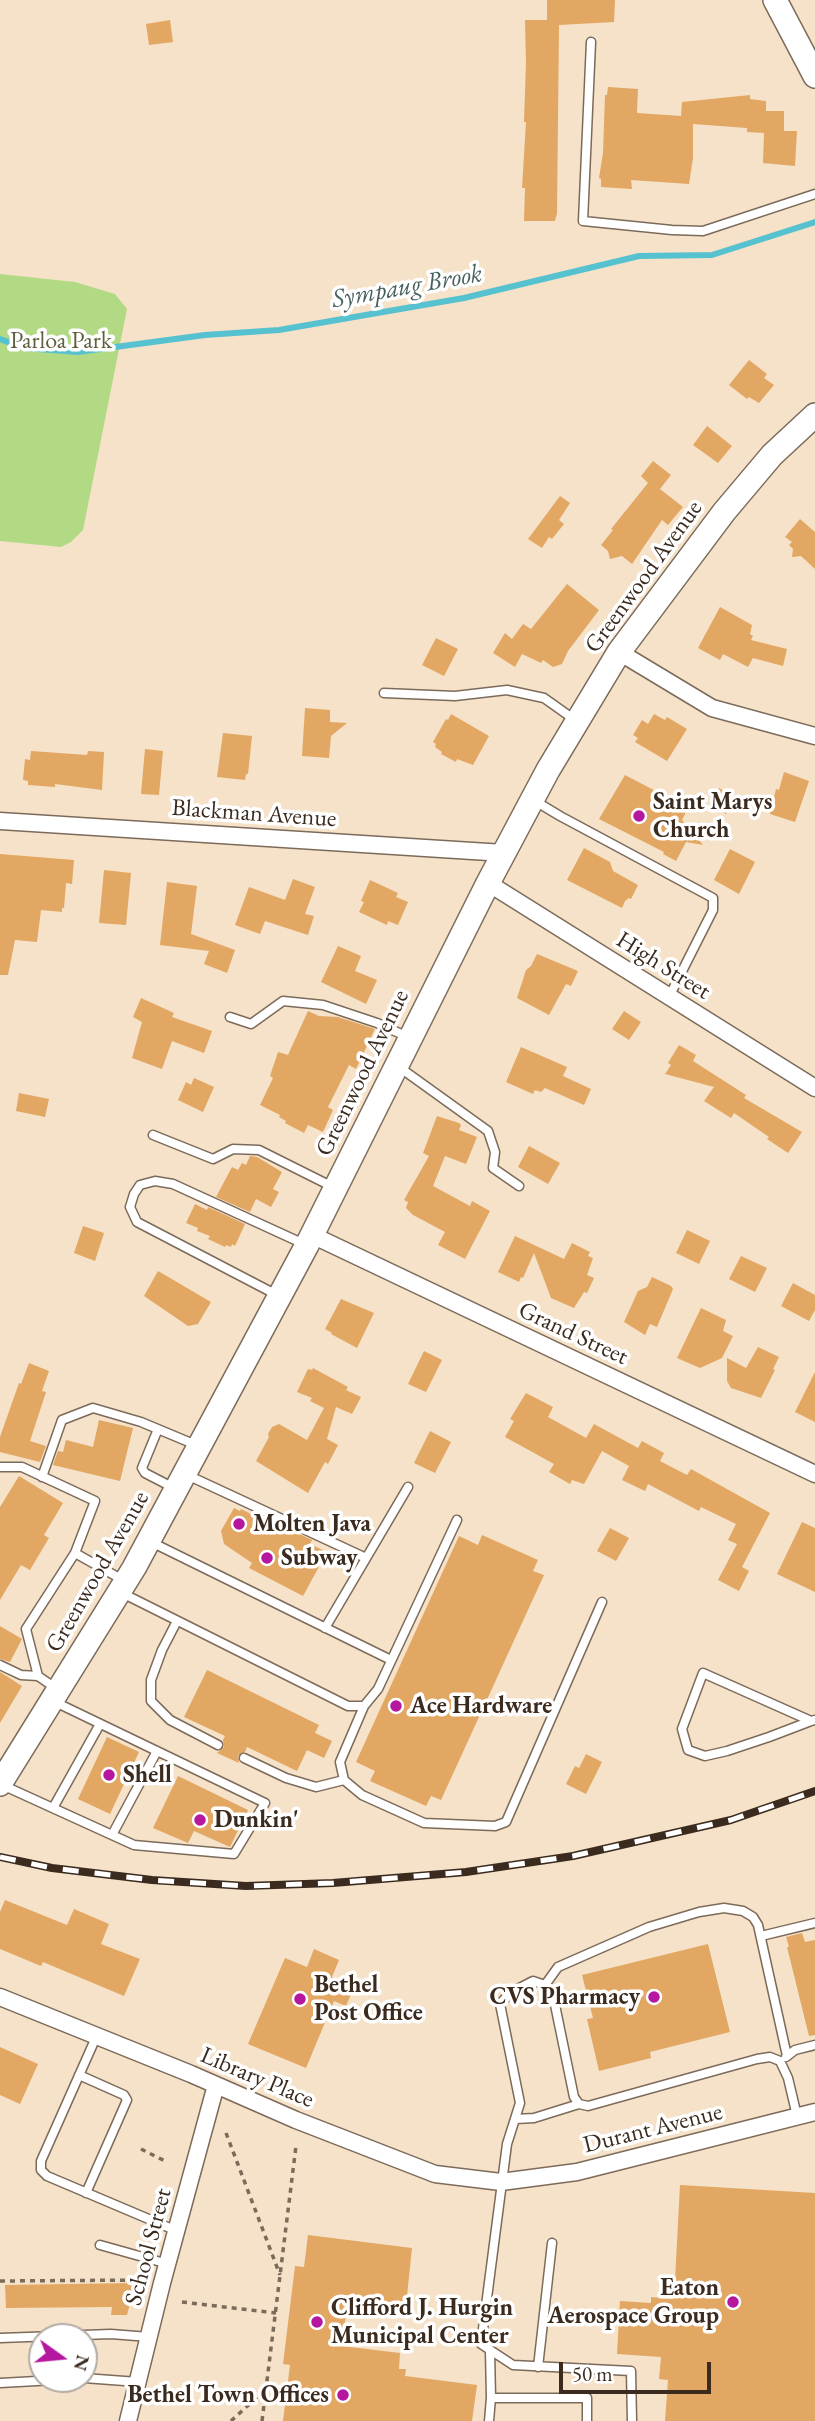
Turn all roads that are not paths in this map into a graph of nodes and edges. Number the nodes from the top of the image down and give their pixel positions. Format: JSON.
{"nodes":[{"id":1,"x":775,"y":0,"type":"edge"},
{"id":2,"x":591,"y":42,"type":"dead end"},
{"id":3,"x":815,"y":76,"type":"edge"},
{"id":4,"x":815,"y":194,"type":"edge"},
{"id":5,"x":815,"y":415,"type":"edge"},
{"id":6,"x":619,"y":652,"type":"junction"},
{"id":7,"x":384,"y":693,"type":"dead end"},
{"id":8,"x":578,"y":721,"type":"junction"},
{"id":9,"x":815,"y":736,"type":"edge"},
{"id":10,"x":533,"y":799,"type":"junction"},
{"id":11,"x":0,"y":821,"type":"edge"},
{"id":12,"x":504,"y":853,"type":"junction"},
{"id":13,"x":488,"y":883,"type":"junction"},
{"id":14,"x":669,"y":997,"type":"junction"},
{"id":15,"x":230,"y":1017,"type":"dead end"},
{"id":16,"x":410,"y":1038,"type":"junction"},
{"id":17,"x":397,"y":1065,"type":"junction"},
{"id":18,"x":815,"y":1088,"type":"edge"},
{"id":19,"x":153,"y":1135,"type":"dead end"},
{"id":20,"x":519,"y":1186,"type":"dead end"},
{"id":21,"x":335,"y":1189,"type":"junction"},
{"id":22,"x":309,"y":1240,"type":"junction"},
{"id":23,"x":279,"y":1296,"type":"junction"},
{"id":24,"x":158,"y":1429,"type":"junction"},
{"id":25,"x":199,"y":1446,"type":"junction"},
{"id":26,"x":0,"y":1467,"type":"edge"},
{"id":27,"x":815,"y":1474,"type":"edge"},
{"id":28,"x":42,"y":1476,"type":"junction"},
{"id":29,"x":180,"y":1482,"type":"junction"},
{"id":30,"x":408,"y":1487,"type":"dead end"},
{"id":31,"x":457,"y":1520,"type":"dead end"},
{"id":32,"x":148,"y":1541,"type":"junction"},
{"id":33,"x":75,"y":1553,"type":"junction"},
{"id":34,"x":366,"y":1558,"type":"junction"},
{"id":35,"x":122,"y":1587,"type":"junction"},
{"id":36,"x":602,"y":1602,"type":"dead end"},
{"id":37,"x":177,"y":1621,"type":"junction"},
{"id":38,"x":325,"y":1628,"type":"junction"},
{"id":39,"x":391,"y":1660,"type":"junction"},
{"id":40,"x":0,"y":1665,"type":"edge"},
{"id":41,"x":38,"y":1676,"type":"junction"},
{"id":42,"x":55,"y":1696,"type":"junction"},
{"id":43,"x":364,"y":1706,"type":"junction"},
{"id":44,"x":813,"y":1721,"type":"edge"},
{"id":45,"x":100,"y":1724,"type":"junction"},
{"id":46,"x":218,"y":1745,"type":"dead end"},
{"id":47,"x":157,"y":1751,"type":"junction"},
{"id":48,"x":244,"y":1758,"type":"dead end"},
{"id":49,"x":344,"y":1780,"type":"junction"},
{"id":50,"x":0,"y":1784,"type":"edge"},
{"id":51,"x":52,"y":1808,"type":"junction"},
{"id":52,"x":112,"y":1835,"type":"junction"},
{"id":53,"x":815,"y":1923,"type":"edge"},
{"id":54,"x":761,"y":1936,"type":"junction"},
{"id":55,"x":545,"y":1985,"type":"junction"},
{"id":56,"x":0,"y":1997,"type":"edge"},
{"id":57,"x":97,"y":2035,"type":"junction"},
{"id":58,"x":815,"y":2045,"type":"edge"},
{"id":59,"x":784,"y":2059,"type":"junction"},
{"id":60,"x":79,"y":2075,"type":"junction"},
{"id":61,"x":216,"y":2085,"type":"junction"},
{"id":62,"x":579,"y":2104,"type":"junction"},
{"id":63,"x":815,"y":2112,"type":"edge"},
{"id":64,"x":797,"y":2116,"type":"junction"},
{"id":65,"x":516,"y":2119,"type":"junction"},
{"id":66,"x":501,"y":2182,"type":"junction"},
{"id":67,"x":86,"y":2193,"type":"junction"},
{"id":68,"x":177,"y":2231,"type":"junction"},
{"id":69,"x":552,"y":2243,"type":"dead end"},
{"id":70,"x":100,"y":2245,"type":"dead end"},
{"id":71,"x":168,"y":2264,"type":"junction"},
{"id":72,"x":149,"y":2337,"type":"junction"},
{"id":73,"x":0,"y":2338,"type":"edge"},
{"id":74,"x":490,"y":2351,"type":"junction"},
{"id":75,"x":538,"y":2367,"type":"junction"},
{"id":76,"x":98,"y":2379,"type":"edge"},
{"id":77,"x":28,"y":2382,"type":"edge"},
{"id":78,"x":138,"y":2382,"type":"junction"},
{"id":79,"x":0,"y":2384,"type":"edge"},
{"id":80,"x":491,"y":2398,"type":"junction"},
{"id":81,"x":128,"y":2421,"type":"edge"},
{"id":82,"x":489,"y":2421,"type":"edge"},
{"id":83,"x":587,"y":2421,"type":"edge"},
{"id":84,"x":632,"y":2421,"type":"edge"}],
"edges":[{"from":1,"to":3,"type":"main road"},
{"from":2,"to":4,"type":"lane"},
{"from":5,"to":6,"type":"main road","name":"Greenwood Avenue"},
{"from":6,"to":8,"type":"main road","name":"Greenwood Avenue"},
{"from":6,"to":9,"type":"street"},
{"from":7,"to":8,"type":"lane"},
{"from":8,"to":10,"type":"main road","name":"Greenwood Avenue"},
{"from":10,"to":12,"type":"main road","name":"Greenwood Avenue"},
{"from":10,"to":14,"type":"lane"},
{"from":11,"to":12,"type":"street","name":"Blackman Avenue"},
{"from":12,"to":13,"type":"main road","name":"Greenwood Avenue"},
{"from":13,"to":14,"type":"street","name":"High Street"},
{"from":13,"to":16,"type":"main road","name":"Greenwood Avenue"},
{"from":14,"to":18,"type":"street","name":"High Street"},
{"from":15,"to":16,"type":"lane"},
{"from":16,"to":17,"type":"main road","name":"Greenwood Avenue"},
{"from":17,"to":20,"type":"lane"},
{"from":17,"to":21,"type":"main road","name":"Greenwood Avenue"},
{"from":19,"to":21,"type":"lane"},
{"from":21,"to":22,"type":"main road","name":"Greenwood Avenue"},
{"from":22,"to":23,"type":"main road","name":"Greenwood Avenue"},
{"from":22,"to":23,"type":"lane"},
{"from":22,"to":27,"type":"street","name":"Grand Street"},
{"from":23,"to":25,"type":"main road","name":"Greenwood Avenue"},
{"from":24,"to":25,"type":"lane"},
{"from":24,"to":28,"type":"lane"},
{"from":24,"to":29,"type":"lane"},
{"from":25,"to":29,"type":"main road","name":"Greenwood Avenue"},
{"from":26,"to":28,"type":"lane"},
{"from":28,"to":33,"type":"lane"},
{"from":29,"to":32,"type":"main road","name":"Greenwood Avenue"},
{"from":29,"to":34,"type":"lane"},
{"from":30,"to":34,"type":"lane"},
{"from":31,"to":39,"type":"lane"},
{"from":32,"to":35,"type":"main road","name":"Greenwood Avenue"},
{"from":32,"to":38,"type":"lane"},
{"from":33,"to":35,"type":"lane"},
{"from":33,"to":41,"type":"lane"},
{"from":34,"to":38,"type":"lane"},
{"from":35,"to":37,"type":"lane"},
{"from":35,"to":42,"type":"main road","name":"Greenwood Avenue"},
{"from":36,"to":49,"type":"lane"},
{"from":37,"to":43,"type":"lane"},
{"from":37,"to":46,"type":"lane"},
{"from":38,"to":39,"type":"lane"},
{"from":39,"to":43,"type":"lane"},
{"from":40,"to":41,"type":"lane"},
{"from":41,"to":42,"type":"lane"},
{"from":42,"to":45,"type":"lane"},
{"from":42,"to":50,"type":"main road","name":"Greenwood Avenue"},
{"from":43,"to":49,"type":"lane"},
{"from":44,"to":44,"type":"lane"},
{"from":45,"to":47,"type":"lane"},
{"from":45,"to":51,"type":"lane"},
{"from":47,"to":52,"type":"lane"},
{"from":47,"to":52,"type":"lane"},
{"from":48,"to":49,"type":"lane"},
{"from":50,"to":51,"type":"lane"},
{"from":51,"to":52,"type":"lane"},
{"from":53,"to":54,"type":"lane"},
{"from":54,"to":55,"type":"lane"},
{"from":54,"to":59,"type":"lane"},
{"from":55,"to":62,"type":"lane"},
{"from":55,"to":65,"type":"lane"},
{"from":56,"to":57,"type":"street","name":"Library Place"},
{"from":57,"to":60,"type":"lane"},
{"from":57,"to":61,"type":"street","name":"Library Place"},
{"from":58,"to":59,"type":"lane"},
{"from":59,"to":62,"type":"lane"},
{"from":59,"to":64,"type":"lane"},
{"from":60,"to":67,"type":"lane"},
{"from":60,"to":67,"type":"lane"},
{"from":61,"to":66,"type":"street","name":"Library Place"},
{"from":61,"to":68,"type":"street","name":"School Street"},
{"from":62,"to":65,"type":"lane"},
{"from":63,"to":64,"type":"street","name":"Durant Avenue"},
{"from":64,"to":66,"type":"street","name":"Durant Avenue"},
{"from":65,"to":66,"type":"lane"},
{"from":66,"to":74,"type":"lane"},
{"from":67,"to":68,"type":"lane"},
{"from":68,"to":71,"type":"street","name":"School Street"},
{"from":69,"to":75,"type":"lane"},
{"from":70,"to":71,"type":"lane"},
{"from":71,"to":72,"type":"street","name":"School Street"},
{"from":72,"to":73,"type":"lane"},
{"from":72,"to":78,"type":"street","name":"School Street"},
{"from":74,"to":75,"type":"lane"},
{"from":74,"to":80,"type":"lane"},
{"from":75,"to":84,"type":"lane"},
{"from":76,"to":78,"type":"lane"},
{"from":77,"to":79,"type":"lane"},
{"from":78,"to":81,"type":"street","name":"School Street"},
{"from":80,"to":82,"type":"lane"},
{"from":80,"to":83,"type":"lane"}]}
